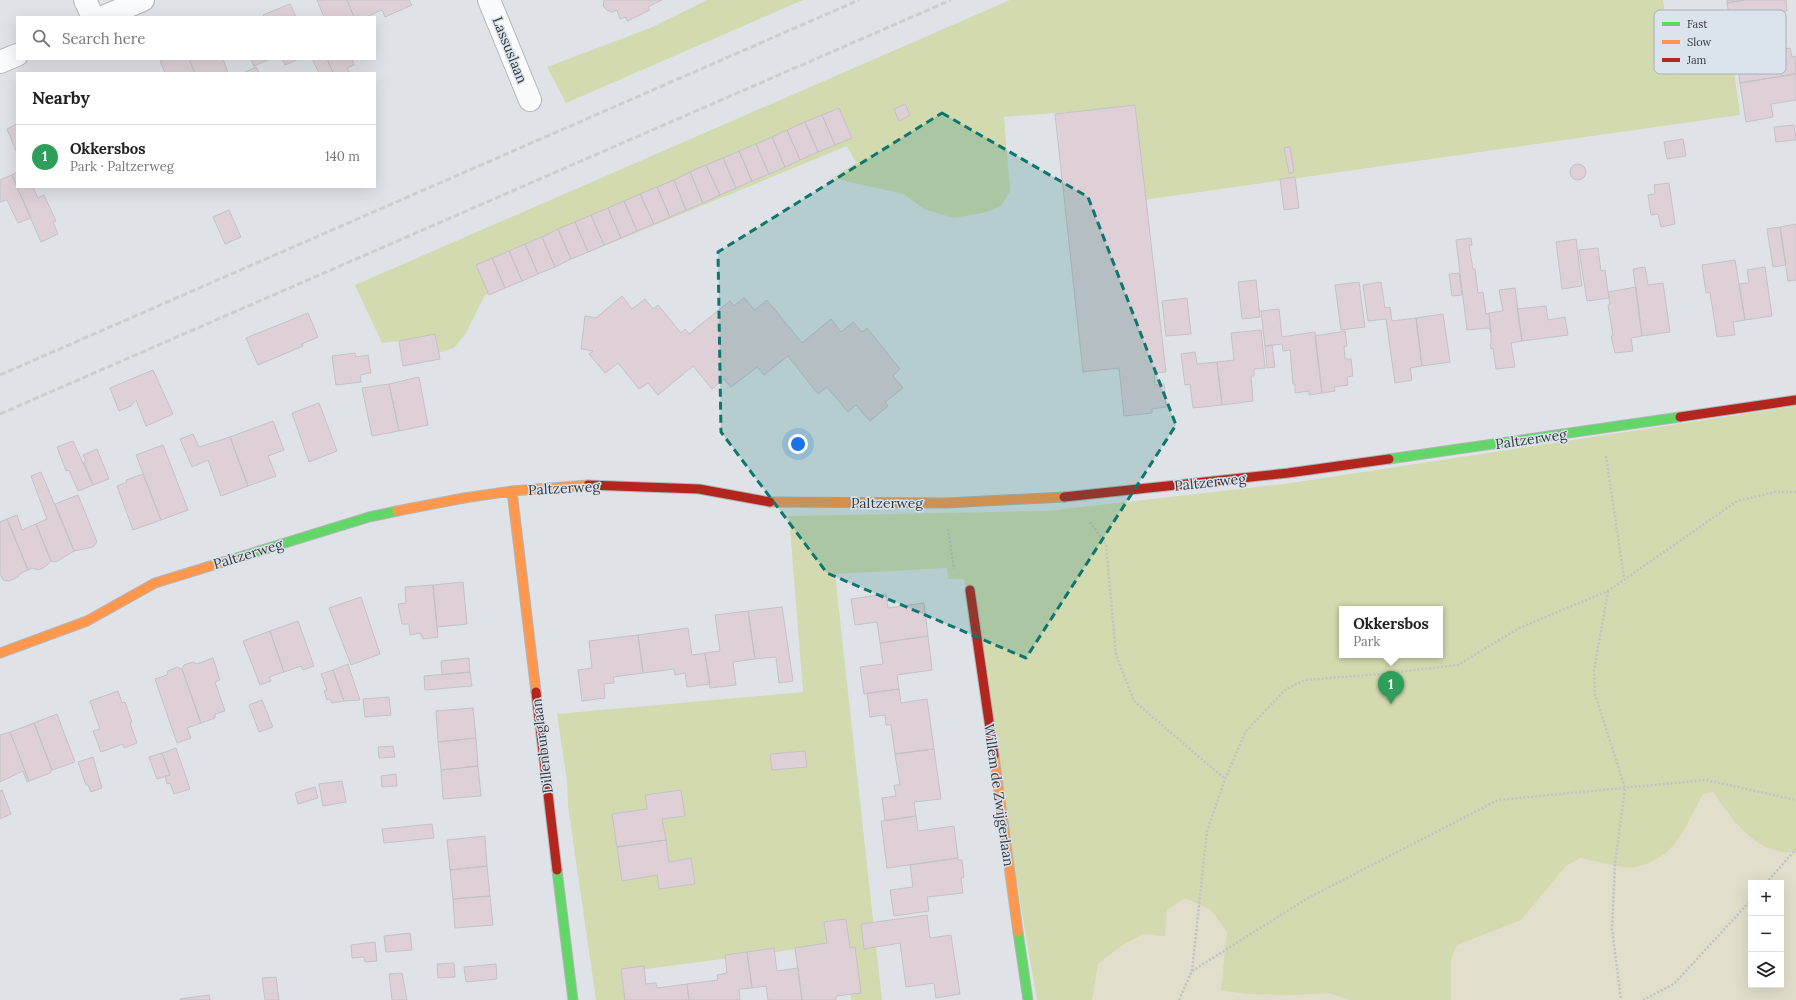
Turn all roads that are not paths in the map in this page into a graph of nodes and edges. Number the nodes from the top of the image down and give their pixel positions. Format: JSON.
{"nodes":[{"id":1,"x":85,"y":0,"type":"edge"},
{"id":2,"x":143,"y":0,"type":"edge"},
{"id":3,"x":489,"y":0,"type":"edge"},
{"id":4,"x":93,"y":16,"type":"edge"},
{"id":5,"x":105,"y":16,"type":"edge"},
{"id":6,"x":16,"y":55,"type":"edge"},
{"id":7,"x":0,"y":62,"type":"edge"},
{"id":8,"x":530,"y":100,"type":"dead end"},
{"id":9,"x":1796,"y":400,"type":"edge"},
{"id":10,"x":512,"y":491,"type":"junction"},
{"id":11,"x":970,"y":590,"type":"road end"},
{"id":12,"x":0,"y":653,"type":"edge"},
{"id":13,"x":572,"y":1000,"type":"edge"},
{"id":14,"x":1028,"y":1000,"type":"edge"}],
"edges":[{"from":1,"to":4,"type":"street"},
{"from":2,"to":5,"type":"street"},
{"from":3,"to":8,"type":"street","name":"Lassuslaan"},
{"from":6,"to":7,"type":"street"},
{"from":9,"to":10,"type":"street","name":"Paltzerweg"},
{"from":10,"to":12,"type":"street","name":"Paltzerweg"},
{"from":10,"to":13,"type":"street","name":"Dillenburglaan"},
{"from":11,"to":14,"type":"street","name":"Willem de Zwijgerlaan"}]}
